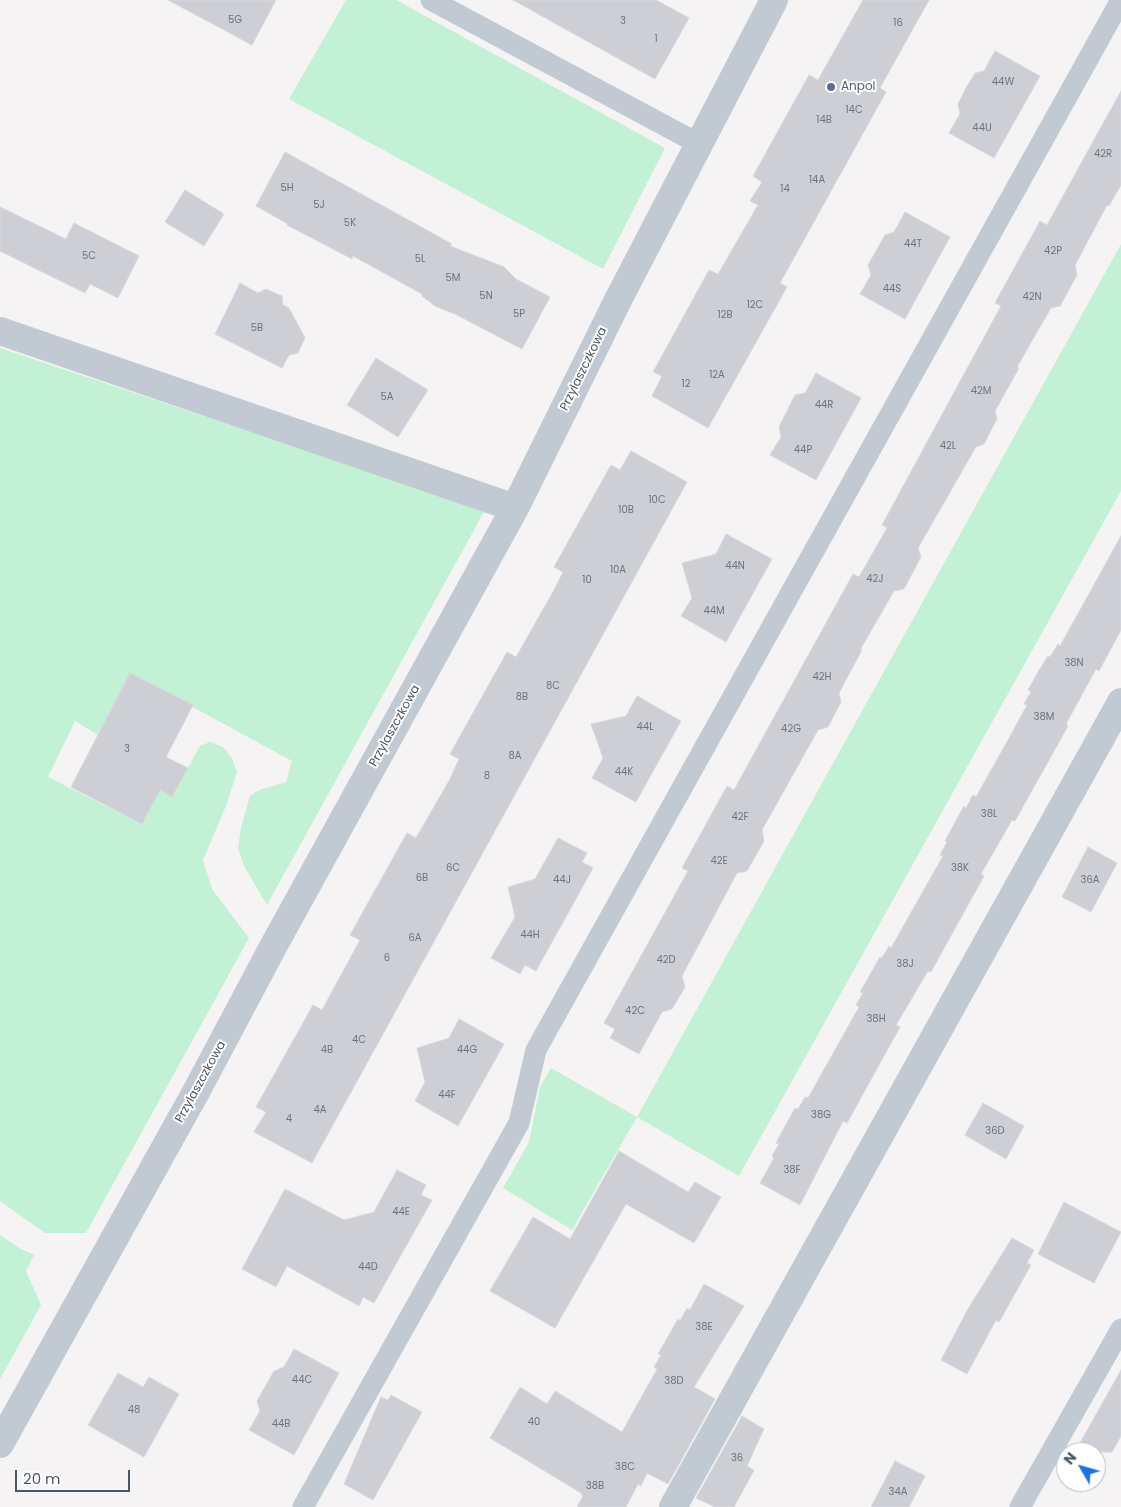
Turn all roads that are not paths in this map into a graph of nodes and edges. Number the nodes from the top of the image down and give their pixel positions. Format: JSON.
{"nodes":[{"id":1,"x":432,"y":0,"type":"edge"},
{"id":2,"x":1121,"y":0,"type":"edge"},
{"id":3,"x":766,"y":3,"type":"edge"},
{"id":4,"x":699,"y":144,"type":"junction"},
{"id":5,"x":0,"y":331,"type":"edge"},
{"id":6,"x":515,"y":508,"type":"junction"},
{"id":7,"x":1121,"y":702,"type":"edge"},
{"id":8,"x":1121,"y":1329,"type":"edge"},
{"id":9,"x":0,"y":1444,"type":"edge"},
{"id":10,"x":303,"y":1507,"type":"edge"},
{"id":11,"x":673,"y":1507,"type":"edge"},
{"id":12,"x":1020,"y":1507,"type":"edge"}],
"edges":[{"from":1,"to":4,"type":"lane"},
{"from":2,"to":10,"type":"lane"},
{"from":3,"to":4,"type":"street","name":"Przylaszczkowa"},
{"from":4,"to":6,"type":"street","name":"Przylaszczkowa"},
{"from":5,"to":6,"type":"street"},
{"from":6,"to":9,"type":"street","name":"Przylaszczkowa"},
{"from":7,"to":11,"type":"street"},
{"from":8,"to":12,"type":"lane"}]}
